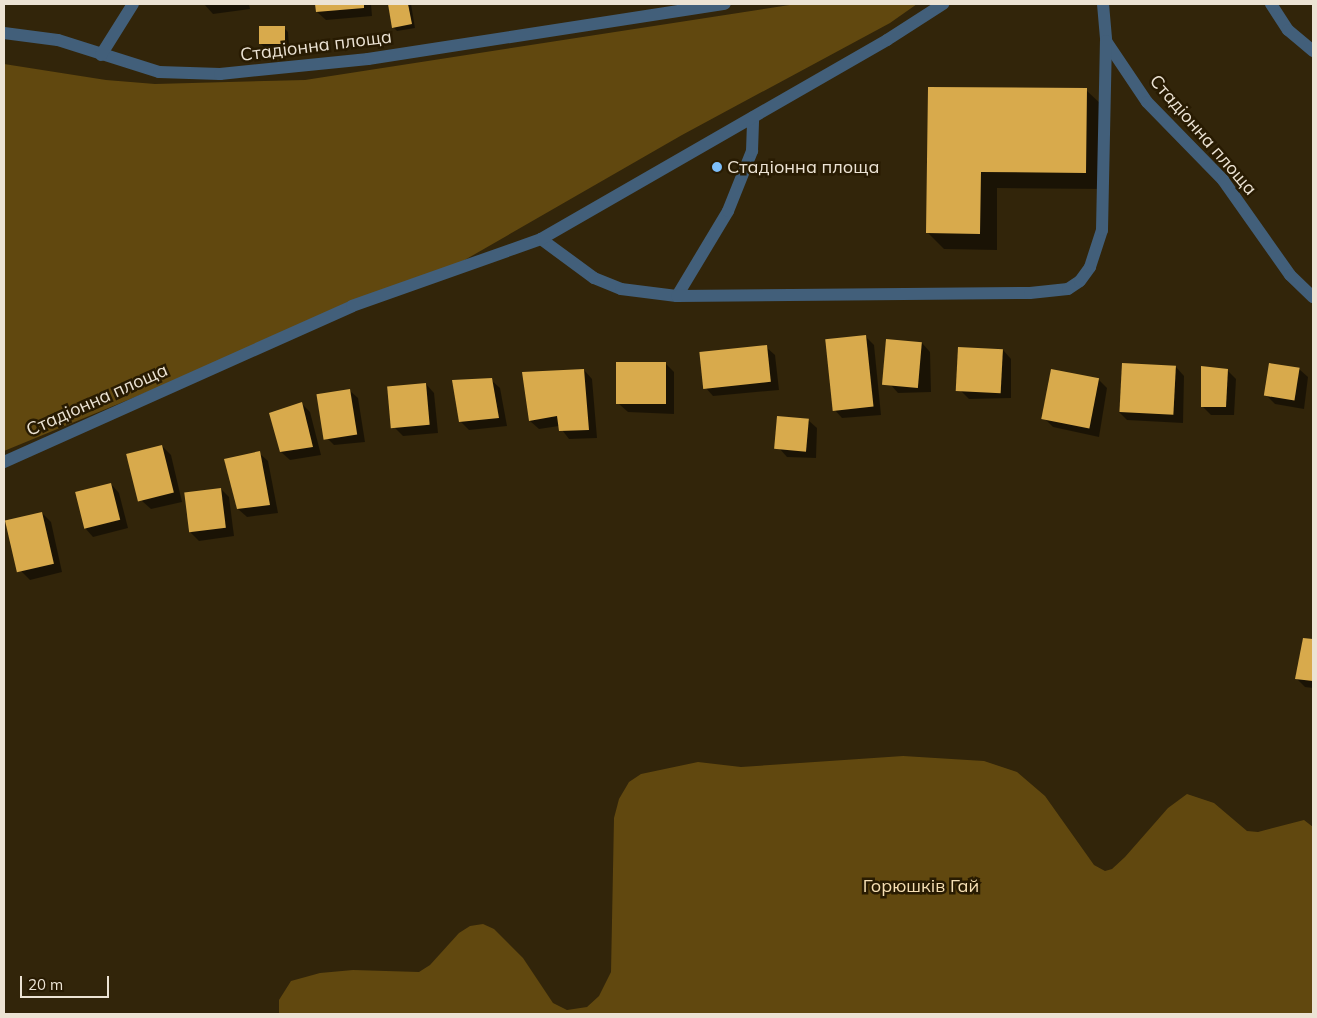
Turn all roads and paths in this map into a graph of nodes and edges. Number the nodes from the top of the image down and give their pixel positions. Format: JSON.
{"nodes":[{"id":1,"x":133,"y":4,"type":"edge"},
{"id":2,"x":725,"y":4,"type":"edge"},
{"id":3,"x":943,"y":4,"type":"edge"},
{"id":4,"x":1103,"y":4,"type":"edge"},
{"id":5,"x":1271,"y":4,"type":"edge"},
{"id":6,"x":4,"y":33,"type":"edge"},
{"id":7,"x":1106,"y":41,"type":"junction"},
{"id":8,"x":1313,"y":50,"type":"edge"},
{"id":9,"x":101,"y":55,"type":"junction"},
{"id":10,"x":753,"y":117,"type":"junction"},
{"id":11,"x":541,"y":239,"type":"junction"},
{"id":12,"x":677,"y":296,"type":"junction"},
{"id":13,"x":1313,"y":297,"type":"edge"},
{"id":14,"x":4,"y":462,"type":"edge"}],
"edges":[{"from":1,"to":9,"type":"street"},
{"from":2,"to":9,"type":"street","name":"Стадіонна площа"},
{"from":3,"to":10,"type":"street","name":"Стадіонна площа"},
{"from":4,"to":7,"type":"street"},
{"from":5,"to":8,"type":"street"},
{"from":6,"to":9,"type":"street","name":"Стадіонна площа"},
{"from":7,"to":12,"type":"street"},
{"from":7,"to":13,"type":"street","name":"Стадіонна площа"},
{"from":10,"to":11,"type":"street","name":"Стадіонна площа"},
{"from":10,"to":12,"type":"street"},
{"from":11,"to":12,"type":"street"},
{"from":11,"to":14,"type":"street","name":"Стадіонна площа"}]}
